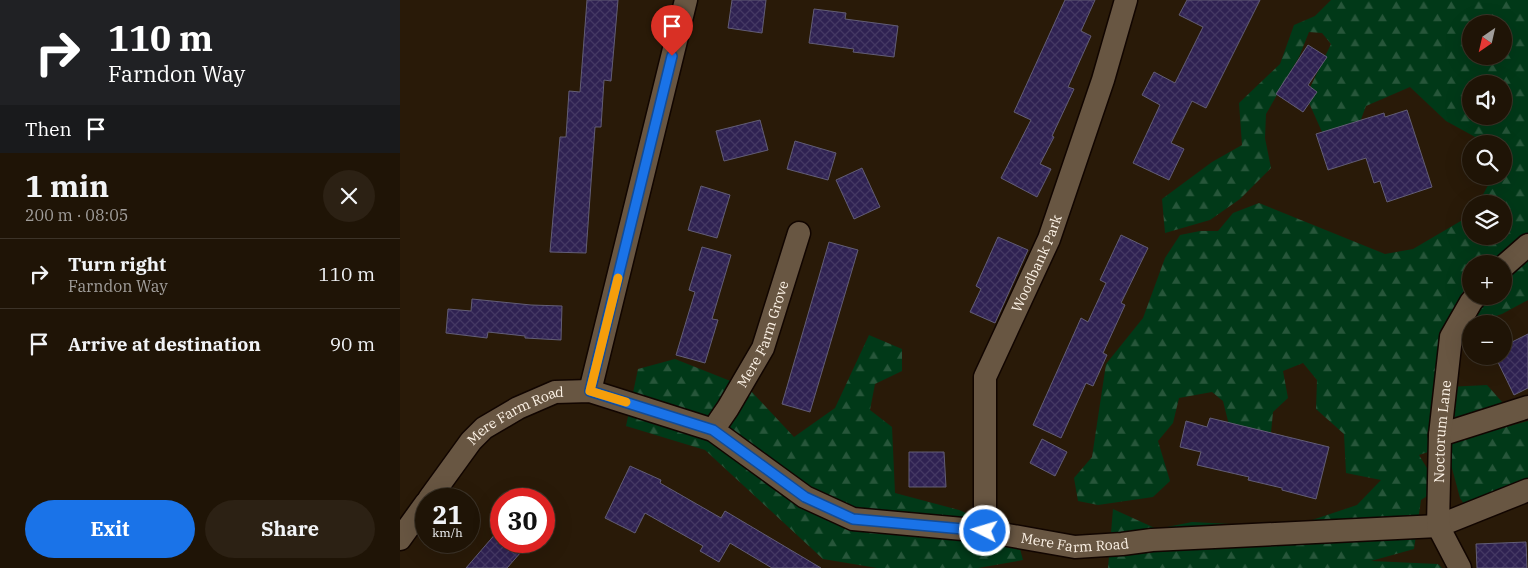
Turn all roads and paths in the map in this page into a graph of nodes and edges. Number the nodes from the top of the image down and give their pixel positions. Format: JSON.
{"nodes":[{"id":1,"x":686,"y":0,"type":"edge"},
{"id":2,"x":1126,"y":0,"type":"edge"},
{"id":3,"x":799,"y":233,"type":"dead end"},
{"id":4,"x":1528,"y":245,"type":"edge"},
{"id":5,"x":1512,"y":259,"type":"edge"},
{"id":6,"x":1469,"y":305,"type":"edge"},
{"id":7,"x":590,"y":391,"type":"junction"},
{"id":8,"x":1528,"y":406,"type":"edge"},
{"id":9,"x":713,"y":430,"type":"junction"},
{"id":10,"x":1440,"y":435,"type":"junction"},
{"id":11,"x":437,"y":488,"type":"edge"},
{"id":12,"x":1528,"y":490,"type":"edge"},
{"id":13,"x":415,"y":518,"type":"edge"},
{"id":14,"x":1438,"y":526,"type":"junction"},
{"id":15,"x":985,"y":531,"type":"junction"},
{"id":16,"x":400,"y":539,"type":"edge"},
{"id":17,"x":1460,"y":568,"type":"edge"}],
"edges":[{"from":1,"to":7,"type":"street"},
{"from":2,"to":15,"type":"street","name":"Woodbank Park"},
{"from":3,"to":9,"type":"street","name":"Mere Farm Grove"},
{"from":4,"to":5,"type":"street"},
{"from":6,"to":10,"type":"street","name":"Noctorum Lane"},
{"from":7,"to":9,"type":"street","name":"Mere Farm Road"},
{"from":7,"to":11,"type":"street","name":"Mere Farm Road"},
{"from":8,"to":10,"type":"street"},
{"from":9,"to":15,"type":"street","name":"Mere Farm Road"},
{"from":10,"to":14,"type":"street","name":"Noctorum Lane"},
{"from":12,"to":14,"type":"street","name":"Mere Farm Road"},
{"from":13,"to":16,"type":"street"},
{"from":14,"to":15,"type":"street","name":"Mere Farm Road"},
{"from":14,"to":17,"type":"street","name":"Noctorum Lane"}]}
